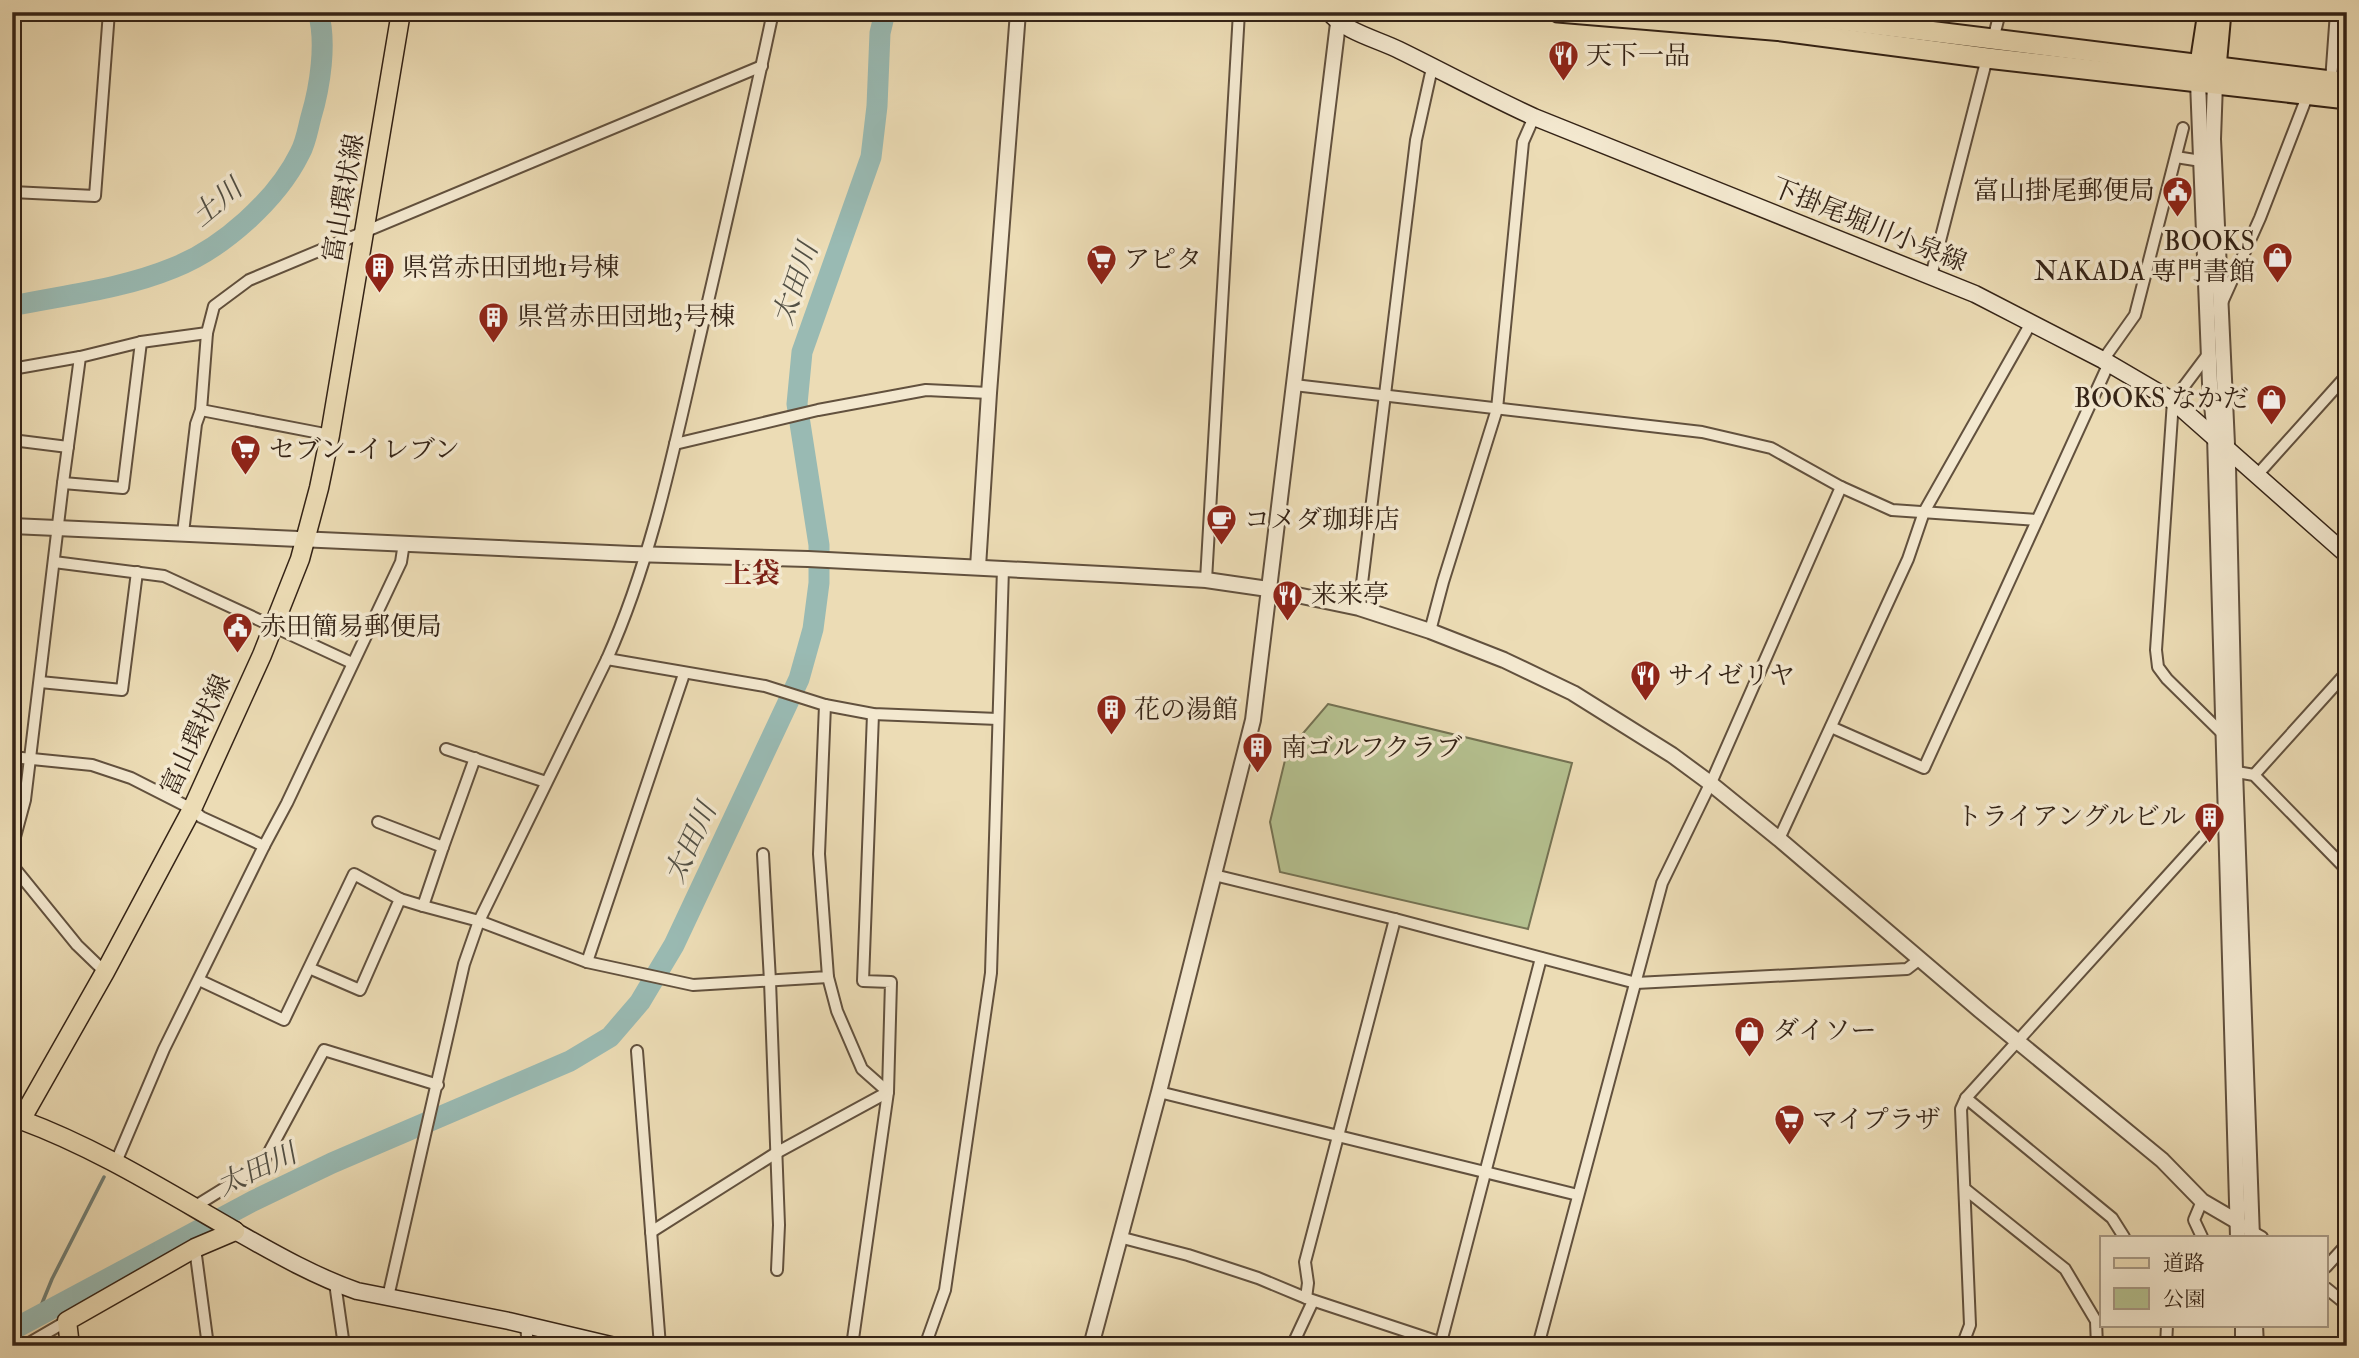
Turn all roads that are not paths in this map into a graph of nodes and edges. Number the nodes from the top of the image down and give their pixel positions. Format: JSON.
{"nodes":[{"id":1,"x":109,"y":12,"type":"edge"},
{"id":2,"x":401,"y":12,"type":"edge"},
{"id":3,"x":773,"y":12,"type":"edge"},
{"id":4,"x":1018,"y":12,"type":"edge"},
{"id":5,"x":1239,"y":12,"type":"edge"},
{"id":6,"x":1558,"y":12,"type":"edge"},
{"id":7,"x":1775,"y":12,"type":"edge"},
{"id":8,"x":2000,"y":12,"type":"edge"},
{"id":9,"x":2208,"y":12,"type":"edge"},
{"id":10,"x":2221,"y":12,"type":"edge"},
{"id":11,"x":2336,"y":12,"type":"edge"},
{"id":12,"x":1785,"y":13,"type":"edge"},
{"id":13,"x":1334,"y":18,"type":"edge"},
{"id":14,"x":1893,"y":19,"type":"edge"},
{"id":15,"x":1990,"y":49,"type":"junction"},
{"id":16,"x":762,"y":66,"type":"junction"},
{"id":17,"x":1432,"y":68,"type":"junction"},
{"id":18,"x":2207,"y":74,"type":"junction"},
{"id":19,"x":2339,"y":82,"type":"edge"},
{"id":20,"x":2308,"y":93,"type":"junction"},
{"id":21,"x":2347,"y":99,"type":"edge"},
{"id":22,"x":1534,"y":117,"type":"junction"},
{"id":23,"x":2183,"y":128,"type":"dead end"},
{"id":24,"x":2176,"y":157,"type":"junction"},
{"id":25,"x":2201,"y":161,"type":"junction"},
{"id":26,"x":12,"y":192,"type":"edge"},
{"id":27,"x":364,"y":232,"type":"junction"},
{"id":28,"x":1931,"y":276,"type":"junction"},
{"id":29,"x":2221,"y":306,"type":"junction"},
{"id":30,"x":2031,"y":323,"type":"junction"},
{"id":31,"x":207,"y":334,"type":"junction"},
{"id":32,"x":141,"y":342,"type":"junction"},
{"id":33,"x":2209,"y":353,"type":"junction"},
{"id":34,"x":80,"y":357,"type":"junction"},
{"id":35,"x":2106,"y":362,"type":"junction"},
{"id":36,"x":12,"y":369,"type":"edge"},
{"id":37,"x":2347,"y":375,"type":"edge"},
{"id":38,"x":1294,"y":385,"type":"junction"},
{"id":39,"x":989,"y":393,"type":"junction"},
{"id":40,"x":1385,"y":395,"type":"junction"},
{"id":41,"x":2173,"y":401,"type":"junction"},
{"id":42,"x":1497,"y":409,"type":"junction"},
{"id":43,"x":201,"y":410,"type":"junction"},
{"id":44,"x":330,"y":435,"type":"junction"},
{"id":45,"x":2214,"y":436,"type":"junction"},
{"id":46,"x":12,"y":440,"type":"edge"},
{"id":47,"x":675,"y":444,"type":"junction"},
{"id":48,"x":68,"y":447,"type":"junction"},
{"id":49,"x":2227,"y":449,"type":"junction"},
{"id":50,"x":2258,"y":474,"type":"junction"},
{"id":51,"x":63,"y":483,"type":"junction"},
{"id":52,"x":1841,"y":487,"type":"junction"},
{"id":53,"x":1924,"y":512,"type":"junction"},
{"id":54,"x":2037,"y":520,"type":"junction"},
{"id":55,"x":12,"y":526,"type":"edge"},
{"id":56,"x":59,"y":528,"type":"junction"},
{"id":57,"x":183,"y":533,"type":"junction"},
{"id":58,"x":305,"y":540,"type":"junction"},
{"id":59,"x":404,"y":543,"type":"junction"},
{"id":60,"x":645,"y":554,"type":"junction"},
{"id":61,"x":2347,"y":555,"type":"edge"},
{"id":62,"x":54,"y":562,"type":"junction"},
{"id":63,"x":978,"y":567,"type":"junction"},
{"id":64,"x":1003,"y":568,"type":"junction"},
{"id":65,"x":137,"y":572,"type":"junction"},
{"id":66,"x":1206,"y":580,"type":"junction"},
{"id":67,"x":1268,"y":589,"type":"junction"},
{"id":68,"x":1359,"y":608,"type":"junction"},
{"id":69,"x":275,"y":628,"type":"junction"},
{"id":70,"x":1430,"y":631,"type":"junction"},
{"id":71,"x":607,"y":659,"type":"junction"},
{"id":72,"x":352,"y":663,"type":"junction"},
{"id":73,"x":2347,"y":672,"type":"edge"},
{"id":74,"x":684,"y":674,"type":"junction"},
{"id":75,"x":40,"y":682,"type":"junction"},
{"id":76,"x":825,"y":705,"type":"junction"},
{"id":77,"x":873,"y":714,"type":"junction"},
{"id":78,"x":998,"y":719,"type":"junction"},
{"id":79,"x":1831,"y":727,"type":"junction"},
{"id":80,"x":2224,"y":735,"type":"junction"},
{"id":81,"x":446,"y":749,"type":"dead end"},
{"id":82,"x":12,"y":757,"type":"edge"},
{"id":83,"x":475,"y":758,"type":"junction"},
{"id":84,"x":29,"y":759,"type":"junction"},
{"id":85,"x":2230,"y":771,"type":"junction"},
{"id":86,"x":2254,"y":775,"type":"junction"},
{"id":87,"x":546,"y":782,"type":"junction"},
{"id":88,"x":1710,"y":783,"type":"junction"},
{"id":89,"x":192,"y":809,"type":"junction"},
{"id":90,"x":2226,"y":811,"type":"junction"},
{"id":91,"x":378,"y":822,"type":"dead end"},
{"id":92,"x":1780,"y":839,"type":"junction"},
{"id":93,"x":264,"y":846,"type":"junction"},
{"id":94,"x":443,"y":847,"type":"junction"},
{"id":95,"x":12,"y":848,"type":"edge"},
{"id":96,"x":763,"y":854,"type":"dead end"},
{"id":97,"x":12,"y":864,"type":"edge"},
{"id":98,"x":2347,"y":870,"type":"edge"},
{"id":99,"x":1214,"y":875,"type":"junction"},
{"id":100,"x":400,"y":899,"type":"junction"},
{"id":101,"x":424,"y":906,"type":"junction"},
{"id":102,"x":1395,"y":919,"type":"junction"},
{"id":103,"x":479,"y":921,"type":"junction"},
{"id":104,"x":1541,"y":958,"type":"junction"},
{"id":105,"x":1920,"y":959,"type":"junction"},
{"id":106,"x":587,"y":962,"type":"junction"},
{"id":107,"x":309,"y":968,"type":"junction"},
{"id":108,"x":105,"y":972,"type":"junction"},
{"id":109,"x":828,"y":977,"type":"junction"},
{"id":110,"x":199,"y":980,"type":"junction"},
{"id":111,"x":770,"y":981,"type":"junction"},
{"id":112,"x":1636,"y":983,"type":"junction"},
{"id":113,"x":2019,"y":1041,"type":"junction"},
{"id":114,"x":637,"y":1051,"type":"dead end"},
{"id":115,"x":438,"y":1085,"type":"junction"},
{"id":116,"x":888,"y":1092,"type":"junction"},
{"id":117,"x":1159,"y":1092,"type":"junction"},
{"id":118,"x":1966,"y":1098,"type":"junction"},
{"id":119,"x":16,"y":1120,"type":"edge"},
{"id":120,"x":1338,"y":1136,"type":"junction"},
{"id":121,"x":776,"y":1153,"type":"junction"},
{"id":122,"x":116,"y":1162,"type":"junction"},
{"id":123,"x":1485,"y":1172,"type":"junction"},
{"id":124,"x":1965,"y":1189,"type":"junction"},
{"id":125,"x":1578,"y":1195,"type":"junction"},
{"id":126,"x":2202,"y":1201,"type":"junction"},
{"id":127,"x":194,"y":1207,"type":"junction"},
{"id":128,"x":234,"y":1231,"type":"junction"},
{"id":129,"x":651,"y":1232,"type":"junction"},
{"id":130,"x":2248,"y":1233,"type":"edge"},
{"id":131,"x":2123,"y":1236,"type":"edge"},
{"id":132,"x":2202,"y":1236,"type":"edge"},
{"id":133,"x":1119,"y":1237,"type":"junction"},
{"id":134,"x":2347,"y":1244,"type":"edge"},
{"id":135,"x":195,"y":1248,"type":"junction"},
{"id":136,"x":2328,"y":1265,"type":"edge"},
{"id":137,"x":777,"y":1270,"type":"dead end"},
{"id":138,"x":335,"y":1283,"type":"junction"},
{"id":139,"x":2328,"y":1291,"type":"edge"},
{"id":140,"x":388,"y":1297,"type":"junction"},
{"id":141,"x":1309,"y":1300,"type":"junction"},
{"id":142,"x":2347,"y":1305,"type":"edge"},
{"id":143,"x":66,"y":1321,"type":"junction"},
{"id":144,"x":526,"y":1325,"type":"junction"},
{"id":145,"x":2167,"y":1326,"type":"edge"},
{"id":146,"x":2243,"y":1326,"type":"edge"},
{"id":147,"x":2255,"y":1326,"type":"edge"},
{"id":148,"x":1444,"y":1345,"type":"edge"},
{"id":149,"x":24,"y":1346,"type":"edge"},
{"id":150,"x":70,"y":1346,"type":"edge"},
{"id":151,"x":208,"y":1346,"type":"edge"},
{"id":152,"x":344,"y":1346,"type":"edge"},
{"id":153,"x":528,"y":1346,"type":"edge"},
{"id":154,"x":615,"y":1346,"type":"edge"},
{"id":155,"x":660,"y":1346,"type":"edge"},
{"id":156,"x":852,"y":1346,"type":"edge"},
{"id":157,"x":925,"y":1346,"type":"edge"},
{"id":158,"x":1091,"y":1346,"type":"edge"},
{"id":159,"x":1292,"y":1346,"type":"edge"},
{"id":160,"x":1538,"y":1346,"type":"edge"},
{"id":161,"x":1962,"y":1346,"type":"edge"},
{"id":162,"x":2096,"y":1346,"type":"edge"},
{"id":163,"x":2166,"y":1346,"type":"edge"},
{"id":164,"x":2243,"y":1346,"type":"edge"},
{"id":165,"x":2256,"y":1346,"type":"edge"}],
"edges":[{"from":1,"to":26,"type":"street"},
{"from":2,"to":27,"type":"main road","name":"富山環状線"},
{"from":3,"to":16,"type":"street"},
{"from":4,"to":39,"type":"street"},
{"from":5,"to":66,"type":"street"},
{"from":6,"to":15,"type":"highway"},
{"from":7,"to":12,"type":"highway"},
{"from":8,"to":15,"type":"street"},
{"from":9,"to":18,"type":"highway"},
{"from":10,"to":18,"type":"highway"},
{"from":11,"to":19,"type":"street"},
{"from":12,"to":14,"type":"highway"},
{"from":13,"to":17,"type":"main road","name":"下掛尾堀川小泉線"},
{"from":13,"to":38,"type":"street"},
{"from":14,"to":15,"type":"highway"},
{"from":15,"to":18,"type":"highway"},
{"from":15,"to":28,"type":"street"},
{"from":16,"to":27,"type":"street"},
{"from":16,"to":47,"type":"street"},
{"from":17,"to":22,"type":"main road","name":"下掛尾堀川小泉線"},
{"from":17,"to":40,"type":"street"},
{"from":18,"to":19,"type":"highway"},
{"from":18,"to":20,"type":"highway"},
{"from":18,"to":25,"type":"street"},
{"from":18,"to":29,"type":"street"},
{"from":20,"to":21,"type":"highway"},
{"from":20,"to":29,"type":"street"},
{"from":22,"to":28,"type":"main road","name":"下掛尾堀川小泉線"},
{"from":22,"to":42,"type":"street"},
{"from":23,"to":24,"type":"street"},
{"from":24,"to":25,"type":"street"},
{"from":24,"to":35,"type":"street"},
{"from":25,"to":33,"type":"street"},
{"from":27,"to":31,"type":"street"},
{"from":27,"to":44,"type":"main road","name":"富山環状線"},
{"from":28,"to":30,"type":"main road","name":"下掛尾堀川小泉線"},
{"from":29,"to":49,"type":"street"},
{"from":30,"to":35,"type":"main road","name":"下掛尾堀川小泉線"},
{"from":30,"to":53,"type":"street"},
{"from":31,"to":32,"type":"street"},
{"from":31,"to":43,"type":"street"},
{"from":32,"to":34,"type":"street"},
{"from":32,"to":51,"type":"street"},
{"from":33,"to":41,"type":"street"},
{"from":33,"to":45,"type":"street"},
{"from":34,"to":36,"type":"street"},
{"from":34,"to":48,"type":"street"},
{"from":35,"to":41,"type":"main road","name":"下掛尾堀川小泉線"},
{"from":35,"to":54,"type":"street"},
{"from":37,"to":50,"type":"street"},
{"from":38,"to":40,"type":"street"},
{"from":38,"to":67,"type":"street"},
{"from":39,"to":47,"type":"street"},
{"from":39,"to":63,"type":"street"},
{"from":40,"to":42,"type":"street"},
{"from":40,"to":68,"type":"street"},
{"from":41,"to":45,"type":"main road","name":"下掛尾堀川小泉線"},
{"from":41,"to":80,"type":"street"},
{"from":42,"to":52,"type":"street"},
{"from":42,"to":70,"type":"street"},
{"from":43,"to":44,"type":"street"},
{"from":43,"to":57,"type":"street"},
{"from":44,"to":58,"type":"main road","name":"富山環状線"},
{"from":45,"to":49,"type":"main road","name":"下掛尾堀川小泉線"},
{"from":45,"to":80,"type":"street"},
{"from":46,"to":48,"type":"street"},
{"from":47,"to":60,"type":"street"},
{"from":48,"to":51,"type":"street"},
{"from":49,"to":50,"type":"main road","name":"下掛尾堀川小泉線"},
{"from":49,"to":85,"type":"street"},
{"from":50,"to":61,"type":"main road","name":"下掛尾堀川小泉線"},
{"from":51,"to":56,"type":"street"},
{"from":52,"to":53,"type":"street"},
{"from":52,"to":88,"type":"street"},
{"from":53,"to":54,"type":"street"},
{"from":53,"to":79,"type":"street"},
{"from":54,"to":79,"type":"street"},
{"from":55,"to":56,"type":"street"},
{"from":56,"to":57,"type":"street"},
{"from":56,"to":62,"type":"street"},
{"from":57,"to":58,"type":"street"},
{"from":58,"to":59,"type":"street"},
{"from":58,"to":69,"type":"main road","name":"富山環状線"},
{"from":59,"to":60,"type":"street"},
{"from":59,"to":72,"type":"street"},
{"from":60,"to":63,"type":"street"},
{"from":60,"to":71,"type":"street"},
{"from":62,"to":65,"type":"street"},
{"from":62,"to":75,"type":"street"},
{"from":63,"to":64,"type":"street"},
{"from":64,"to":66,"type":"street"},
{"from":64,"to":78,"type":"street"},
{"from":65,"to":69,"type":"street"},
{"from":65,"to":75,"type":"street"},
{"from":66,"to":67,"type":"street"},
{"from":67,"to":68,"type":"street"},
{"from":67,"to":99,"type":"street"},
{"from":68,"to":70,"type":"street"},
{"from":69,"to":72,"type":"street"},
{"from":69,"to":89,"type":"main road","name":"富山環状線"},
{"from":70,"to":88,"type":"street"},
{"from":71,"to":74,"type":"street"},
{"from":71,"to":87,"type":"street"},
{"from":72,"to":93,"type":"street"},
{"from":73,"to":86,"type":"street"},
{"from":74,"to":76,"type":"street"},
{"from":74,"to":106,"type":"street"},
{"from":75,"to":84,"type":"street"},
{"from":76,"to":77,"type":"street"},
{"from":76,"to":109,"type":"street"},
{"from":77,"to":78,"type":"street"},
{"from":77,"to":116,"type":"street"},
{"from":78,"to":157,"type":"street"},
{"from":79,"to":92,"type":"street"},
{"from":80,"to":85,"type":"street"},
{"from":81,"to":83,"type":"street"},
{"from":82,"to":84,"type":"street"},
{"from":83,"to":87,"type":"street"},
{"from":83,"to":94,"type":"street"},
{"from":84,"to":89,"type":"street"},
{"from":84,"to":95,"type":"street"},
{"from":85,"to":86,"type":"street"},
{"from":85,"to":90,"type":"street"},
{"from":85,"to":130,"type":"street"},
{"from":86,"to":98,"type":"street"},
{"from":87,"to":103,"type":"street"},
{"from":88,"to":92,"type":"street"},
{"from":88,"to":112,"type":"street"},
{"from":89,"to":93,"type":"street"},
{"from":89,"to":108,"type":"main road","name":"富山環状線"},
{"from":90,"to":113,"type":"street"},
{"from":90,"to":130,"type":"street"},
{"from":91,"to":94,"type":"street"},
{"from":92,"to":105,"type":"street"},
{"from":93,"to":110,"type":"street"},
{"from":94,"to":101,"type":"street"},
{"from":96,"to":111,"type":"street"},
{"from":97,"to":108,"type":"street"},
{"from":99,"to":102,"type":"street"},
{"from":99,"to":117,"type":"street"},
{"from":100,"to":101,"type":"street"},
{"from":100,"to":107,"type":"street"},
{"from":100,"to":107,"type":"street"},
{"from":101,"to":103,"type":"street"},
{"from":102,"to":104,"type":"street"},
{"from":102,"to":120,"type":"street"},
{"from":103,"to":106,"type":"street"},
{"from":103,"to":115,"type":"street"},
{"from":104,"to":112,"type":"street"},
{"from":104,"to":123,"type":"street"},
{"from":105,"to":112,"type":"street"},
{"from":105,"to":113,"type":"street"},
{"from":106,"to":111,"type":"street"},
{"from":107,"to":110,"type":"street"},
{"from":108,"to":119,"type":"main road","name":"富山環状線"},
{"from":109,"to":111,"type":"street"},
{"from":109,"to":116,"type":"street"},
{"from":110,"to":122,"type":"street"},
{"from":111,"to":121,"type":"street"},
{"from":112,"to":125,"type":"street"},
{"from":113,"to":118,"type":"street"},
{"from":113,"to":126,"type":"street"},
{"from":114,"to":129,"type":"street"},
{"from":115,"to":127,"type":"street"},
{"from":115,"to":140,"type":"street"},
{"from":116,"to":121,"type":"street"},
{"from":116,"to":156,"type":"street"},
{"from":117,"to":120,"type":"street"},
{"from":117,"to":133,"type":"street"},
{"from":118,"to":124,"type":"street"},
{"from":118,"to":131,"type":"street"},
{"from":119,"to":122,"type":"main road"},
{"from":120,"to":123,"type":"street"},
{"from":120,"to":141,"type":"street"},
{"from":121,"to":129,"type":"street"},
{"from":121,"to":137,"type":"street"},
{"from":122,"to":127,"type":"main road"},
{"from":123,"to":125,"type":"street"},
{"from":123,"to":148,"type":"street"},
{"from":124,"to":161,"type":"street"},
{"from":124,"to":162,"type":"street"},
{"from":125,"to":160,"type":"street"},
{"from":126,"to":130,"type":"street"},
{"from":126,"to":132,"type":"street"},
{"from":127,"to":128,"type":"main road"},
{"from":128,"to":135,"type":"main road"},
{"from":128,"to":138,"type":"main road"},
{"from":129,"to":155,"type":"street"},
{"from":133,"to":141,"type":"street"},
{"from":133,"to":158,"type":"street"},
{"from":134,"to":136,"type":"street"},
{"from":135,"to":143,"type":"main road"},
{"from":135,"to":151,"type":"street"},
{"from":138,"to":140,"type":"main road"},
{"from":138,"to":152,"type":"street"},
{"from":139,"to":142,"type":"street"},
{"from":140,"to":144,"type":"main road"},
{"from":141,"to":148,"type":"street"},
{"from":141,"to":159,"type":"street"},
{"from":143,"to":149,"type":"street"},
{"from":143,"to":150,"type":"main road"},
{"from":144,"to":153,"type":"street"},
{"from":144,"to":154,"type":"main road"},
{"from":145,"to":163,"type":"street"},
{"from":146,"to":164,"type":"street"},
{"from":147,"to":165,"type":"street"}]}
